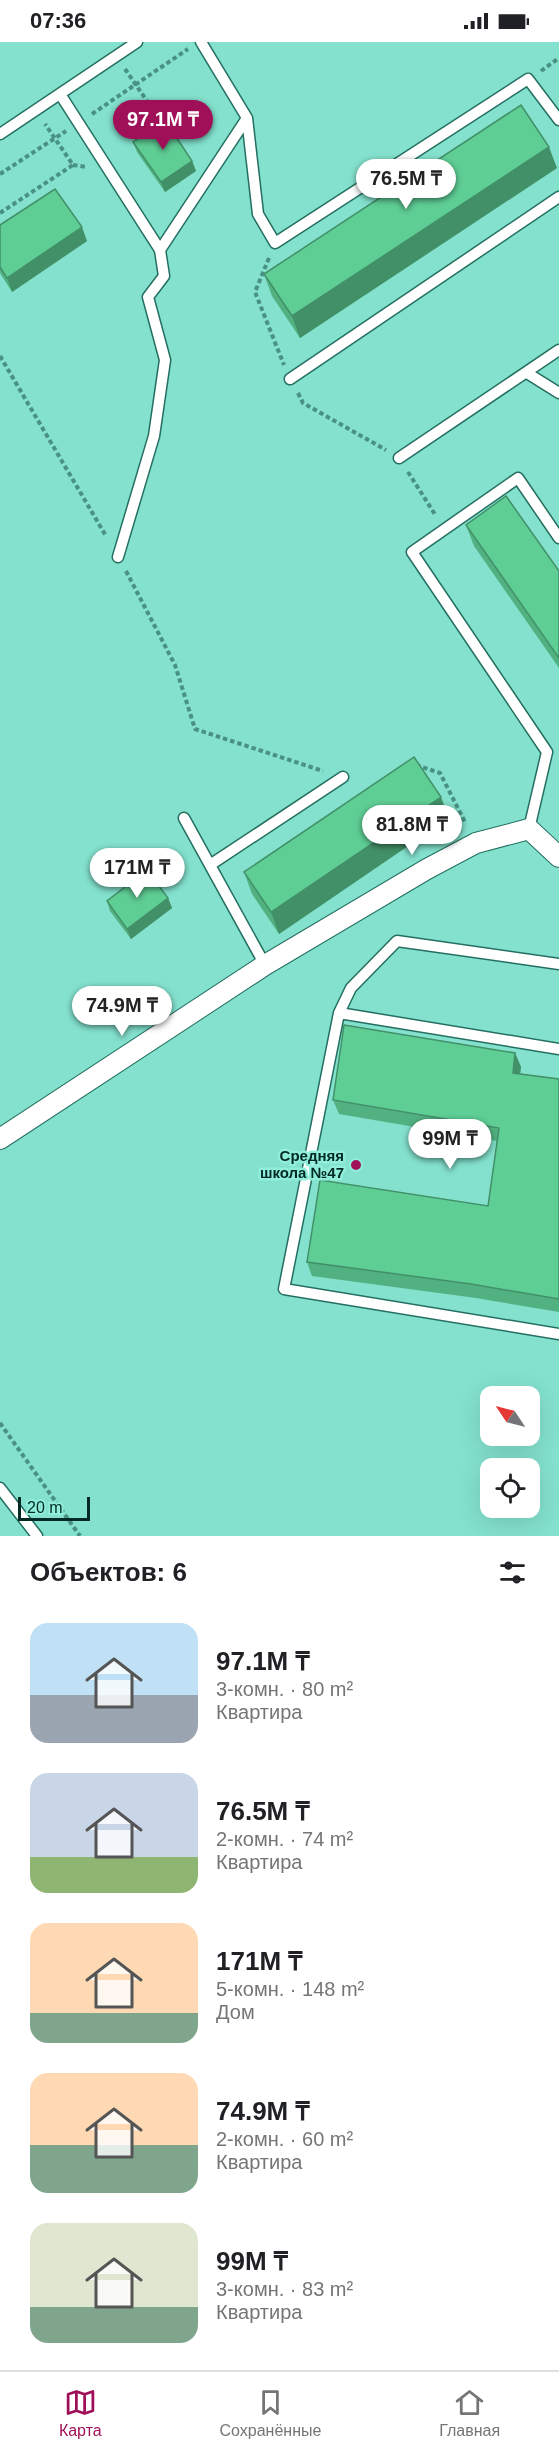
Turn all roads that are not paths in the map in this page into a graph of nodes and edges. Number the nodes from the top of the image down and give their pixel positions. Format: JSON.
{"nodes":[{"id":1,"x":137,"y":42,"type":"edge"},
{"id":2,"x":201,"y":42,"type":"edge"},
{"id":3,"x":60,"y":94,"type":"junction"},
{"id":4,"x":247,"y":118,"type":"junction"},
{"id":5,"x":559,"y":120,"type":"edge"},
{"id":6,"x":0,"y":134,"type":"edge"},
{"id":7,"x":559,"y":197,"type":"edge"},
{"id":8,"x":160,"y":250,"type":"junction"},
{"id":9,"x":559,"y":350,"type":"edge"},
{"id":10,"x":527,"y":373,"type":"junction"},
{"id":11,"x":290,"y":379,"type":"dead end"},
{"id":12,"x":559,"y":393,"type":"edge"},
{"id":13,"x":399,"y":458,"type":"road end"},
{"id":14,"x":559,"y":538,"type":"edge"},
{"id":15,"x":118,"y":557,"type":"road end"},
{"id":16,"x":559,"y":751,"type":"edge"},
{"id":17,"x":547,"y":752,"type":"junction"},
{"id":18,"x":343,"y":777,"type":"road end"},
{"id":19,"x":184,"y":818,"type":"dead end"},
{"id":20,"x":529,"y":829,"type":"junction"},
{"id":21,"x":559,"y":857,"type":"edge"},
{"id":22,"x":210,"y":865,"type":"junction"},
{"id":23,"x":559,"y":964,"type":"edge"},
{"id":24,"x":265,"y":965,"type":"junction"},
{"id":25,"x":339,"y":1013,"type":"junction"},
{"id":26,"x":559,"y":1049,"type":"edge"},
{"id":27,"x":0,"y":1139,"type":"edge"},
{"id":28,"x":559,"y":1334,"type":"edge"},
{"id":29,"x":0,"y":1488,"type":"edge"},
{"id":30,"x":37,"y":1536,"type":"edge"}],
"edges":[{"from":1,"to":3,"type":"lane"},
{"from":2,"to":4,"type":"lane"},
{"from":3,"to":6,"type":"lane"},
{"from":3,"to":8,"type":"lane"},
{"from":4,"to":5,"type":"lane"},
{"from":4,"to":8,"type":"lane"},
{"from":7,"to":11,"type":"lane"},
{"from":8,"to":15,"type":"lane"},
{"from":9,"to":10,"type":"lane"},
{"from":10,"to":12,"type":"lane"},
{"from":10,"to":13,"type":"lane"},
{"from":14,"to":17,"type":"lane"},
{"from":16,"to":17,"type":"lane"},
{"from":17,"to":20,"type":"lane"},
{"from":18,"to":22,"type":"lane"},
{"from":19,"to":22,"type":"lane"},
{"from":20,"to":21,"type":"street"},
{"from":20,"to":24,"type":"street"},
{"from":22,"to":24,"type":"lane"},
{"from":23,"to":25,"type":"lane"},
{"from":24,"to":27,"type":"street"},
{"from":25,"to":26,"type":"lane"},
{"from":25,"to":28,"type":"lane"},
{"from":29,"to":30,"type":"lane"}]}
